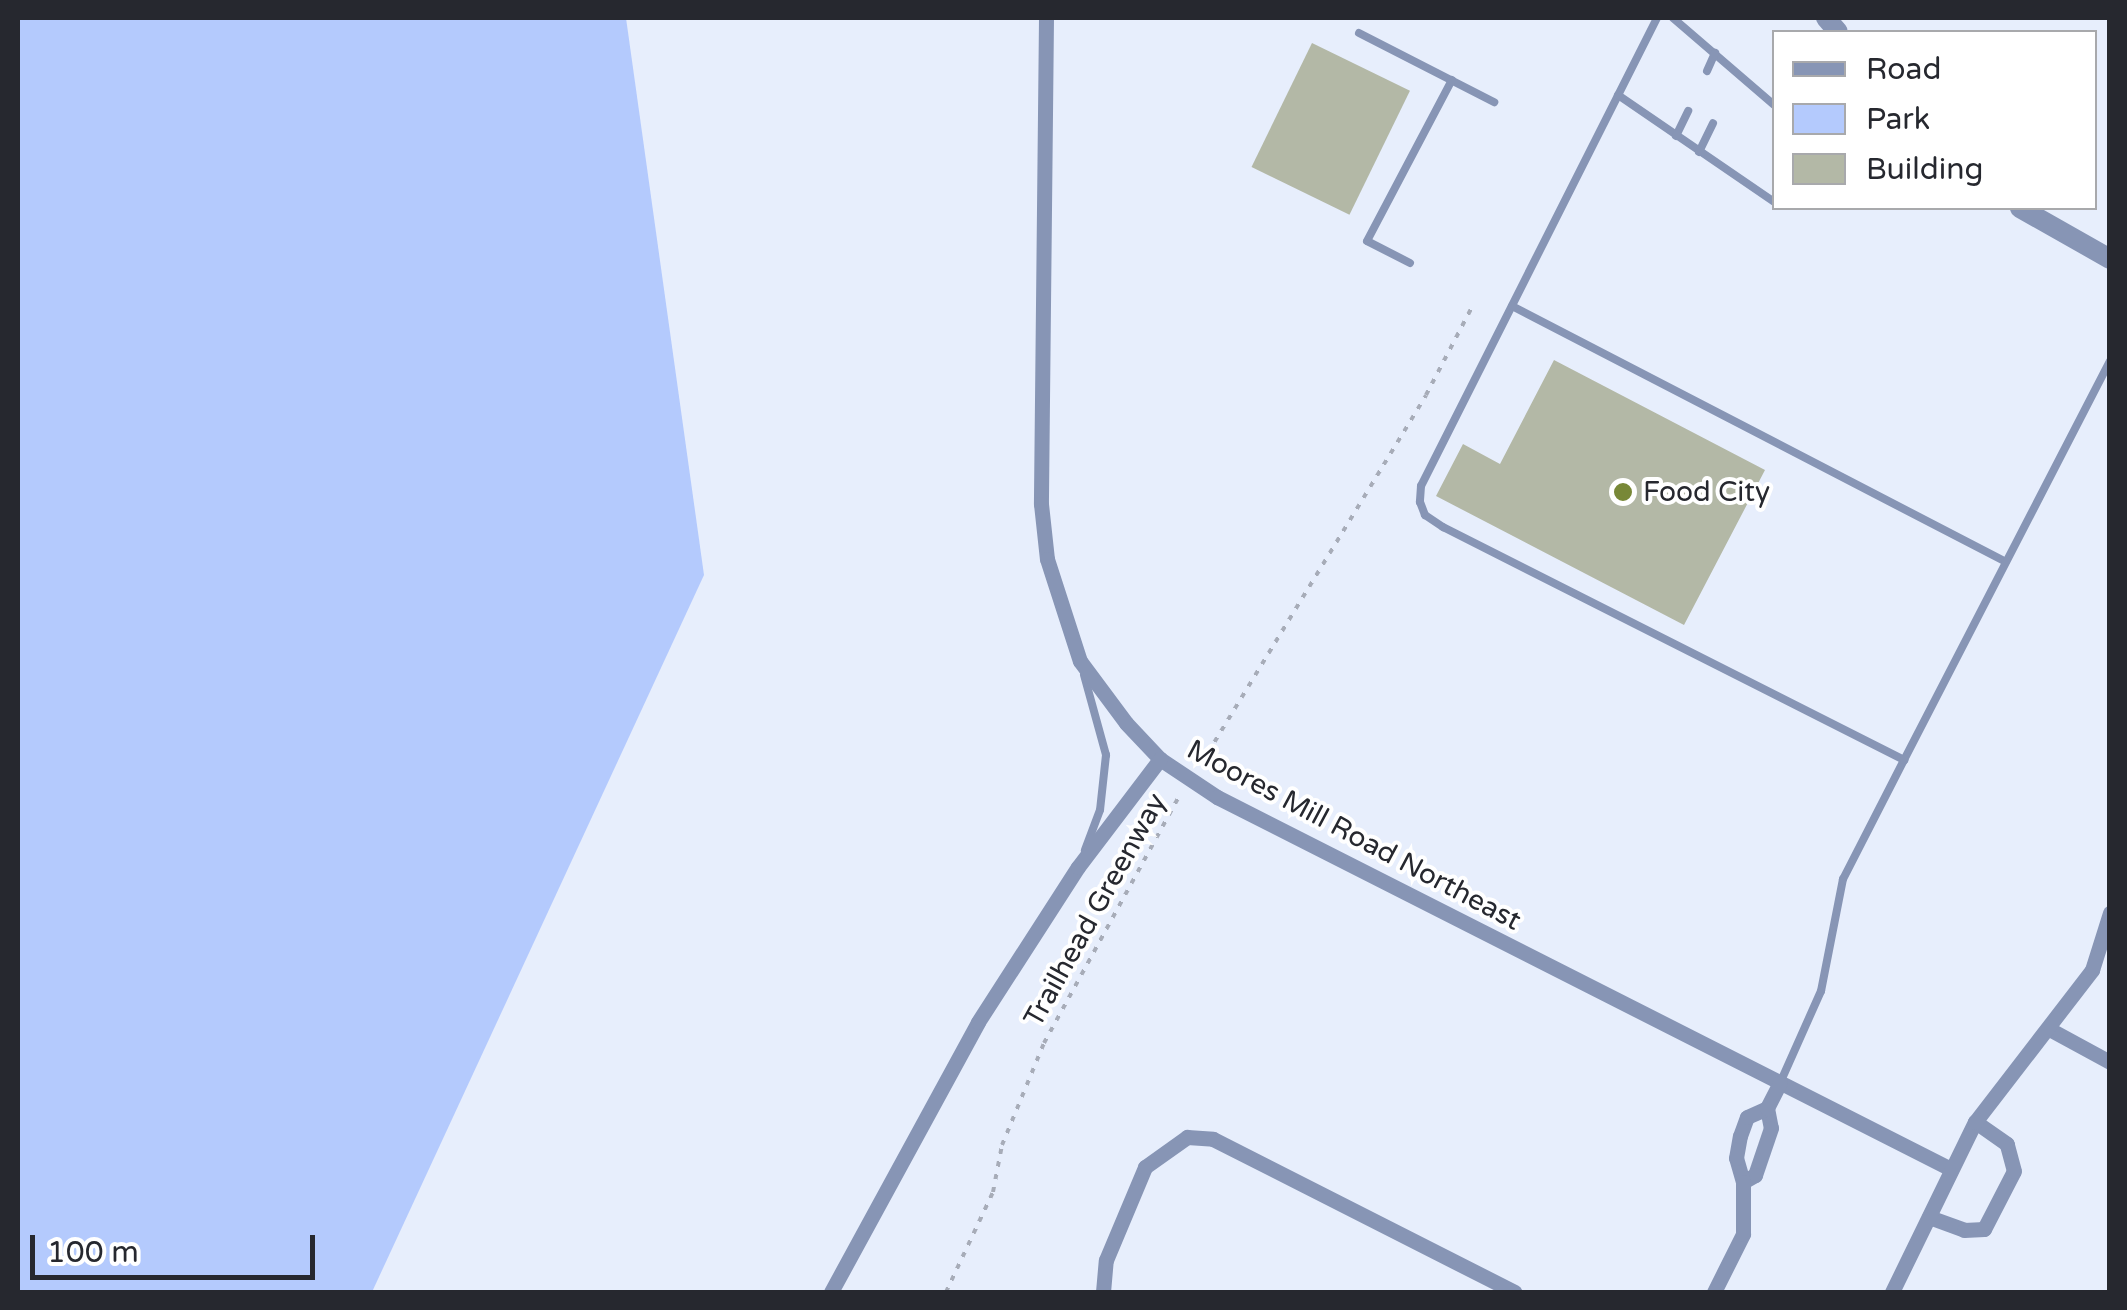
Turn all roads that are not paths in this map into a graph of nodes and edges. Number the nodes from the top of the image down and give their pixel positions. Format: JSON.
{"nodes":[{"id":1,"x":1046,"y":18,"type":"edge"},
{"id":2,"x":1657,"y":18,"type":"edge"},
{"id":3,"x":1673,"y":18,"type":"edge"},
{"id":4,"x":1359,"y":32,"type":"dead end"},
{"id":5,"x":1715,"y":54,"type":"junction"},
{"id":6,"x":1707,"y":71,"type":"dead end"},
{"id":7,"x":1738,"y":73,"type":"junction"},
{"id":8,"x":1452,"y":80,"type":"junction"},
{"id":9,"x":1732,"y":84,"type":"dead end"},
{"id":10,"x":1618,"y":95,"type":"junction"},
{"id":11,"x":1494,"y":102,"type":"dead end"},
{"id":12,"x":1772,"y":103,"type":"edge"},
{"id":13,"x":1688,"y":112,"type":"dead end"},
{"id":14,"x":1713,"y":123,"type":"dead end"},
{"id":15,"x":1676,"y":136,"type":"junction"},
{"id":16,"x":1699,"y":152,"type":"junction"},
{"id":17,"x":1772,"y":201,"type":"edge"},
{"id":18,"x":2024,"y":210,"type":"edge"},
{"id":19,"x":2110,"y":258,"type":"edge"},
{"id":20,"x":1410,"y":263,"type":"dead end"},
{"id":21,"x":1512,"y":306,"type":"junction"},
{"id":22,"x":2110,"y":361,"type":"edge"},
{"id":23,"x":2006,"y":562,"type":"junction"},
{"id":24,"x":1080,"y":661,"type":"junction"},
{"id":25,"x":1160,"y":759,"type":"junction"},
{"id":26,"x":1904,"y":760,"type":"junction"},
{"id":27,"x":1078,"y":867,"type":"junction"},
{"id":28,"x":2110,"y":914,"type":"edge"},
{"id":29,"x":2110,"y":969,"type":"edge"},
{"id":30,"x":2092,"y":970,"type":"junction"},
{"id":31,"x":2050,"y":1030,"type":"junction"},
{"id":32,"x":2110,"y":1062,"type":"edge"},
{"id":33,"x":1780,"y":1083,"type":"junction"},
{"id":34,"x":1767,"y":1108,"type":"junction"},
{"id":35,"x":1975,"y":1122,"type":"junction"},
{"id":36,"x":1951,"y":1169,"type":"junction"},
{"id":37,"x":1743,"y":1182,"type":"junction"},
{"id":38,"x":1928,"y":1217,"type":"junction"},
{"id":39,"x":831,"y":1292,"type":"edge"},
{"id":40,"x":1103,"y":1292,"type":"edge"},
{"id":41,"x":1514,"y":1292,"type":"edge"},
{"id":42,"x":1714,"y":1292,"type":"edge"},
{"id":43,"x":1892,"y":1292,"type":"edge"}],
"edges":[{"from":1,"to":24,"type":"street","name":"Moores Mill Road Northeast"},
{"from":2,"to":10,"type":"lane"},
{"from":3,"to":5,"type":"lane"},
{"from":4,"to":8,"type":"lane"},
{"from":5,"to":6,"type":"lane"},
{"from":5,"to":7,"type":"lane"},
{"from":7,"to":9,"type":"lane"},
{"from":7,"to":12,"type":"lane"},
{"from":8,"to":11,"type":"lane"},
{"from":8,"to":20,"type":"lane"},
{"from":10,"to":15,"type":"lane"},
{"from":10,"to":21,"type":"lane"},
{"from":13,"to":15,"type":"lane"},
{"from":14,"to":16,"type":"lane"},
{"from":15,"to":16,"type":"lane"},
{"from":16,"to":17,"type":"lane"},
{"from":18,"to":19,"type":"street"},
{"from":21,"to":23,"type":"lane"},
{"from":21,"to":26,"type":"lane"},
{"from":22,"to":23,"type":"lane"},
{"from":23,"to":26,"type":"lane"},
{"from":24,"to":25,"type":"street","name":"Moores Mill Road Northeast"},
{"from":24,"to":27,"type":"lane"},
{"from":25,"to":27,"type":"street"},
{"from":25,"to":33,"type":"street","name":"Moores Mill Road Northeast"},
{"from":26,"to":33,"type":"lane"},
{"from":27,"to":39,"type":"street"},
{"from":28,"to":30,"type":"street"},
{"from":29,"to":30,"type":"street"},
{"from":30,"to":31,"type":"street"},
{"from":31,"to":32,"type":"street"},
{"from":31,"to":35,"type":"street"},
{"from":33,"to":34,"type":"street"},
{"from":33,"to":36,"type":"street","name":"Moores Mill Road Northeast"},
{"from":34,"to":37,"type":"street"},
{"from":34,"to":37,"type":"street"},
{"from":35,"to":36,"type":"street"},
{"from":35,"to":38,"type":"street"},
{"from":36,"to":38,"type":"street"},
{"from":37,"to":42,"type":"street"},
{"from":38,"to":43,"type":"street"},
{"from":40,"to":41,"type":"street"}]}
